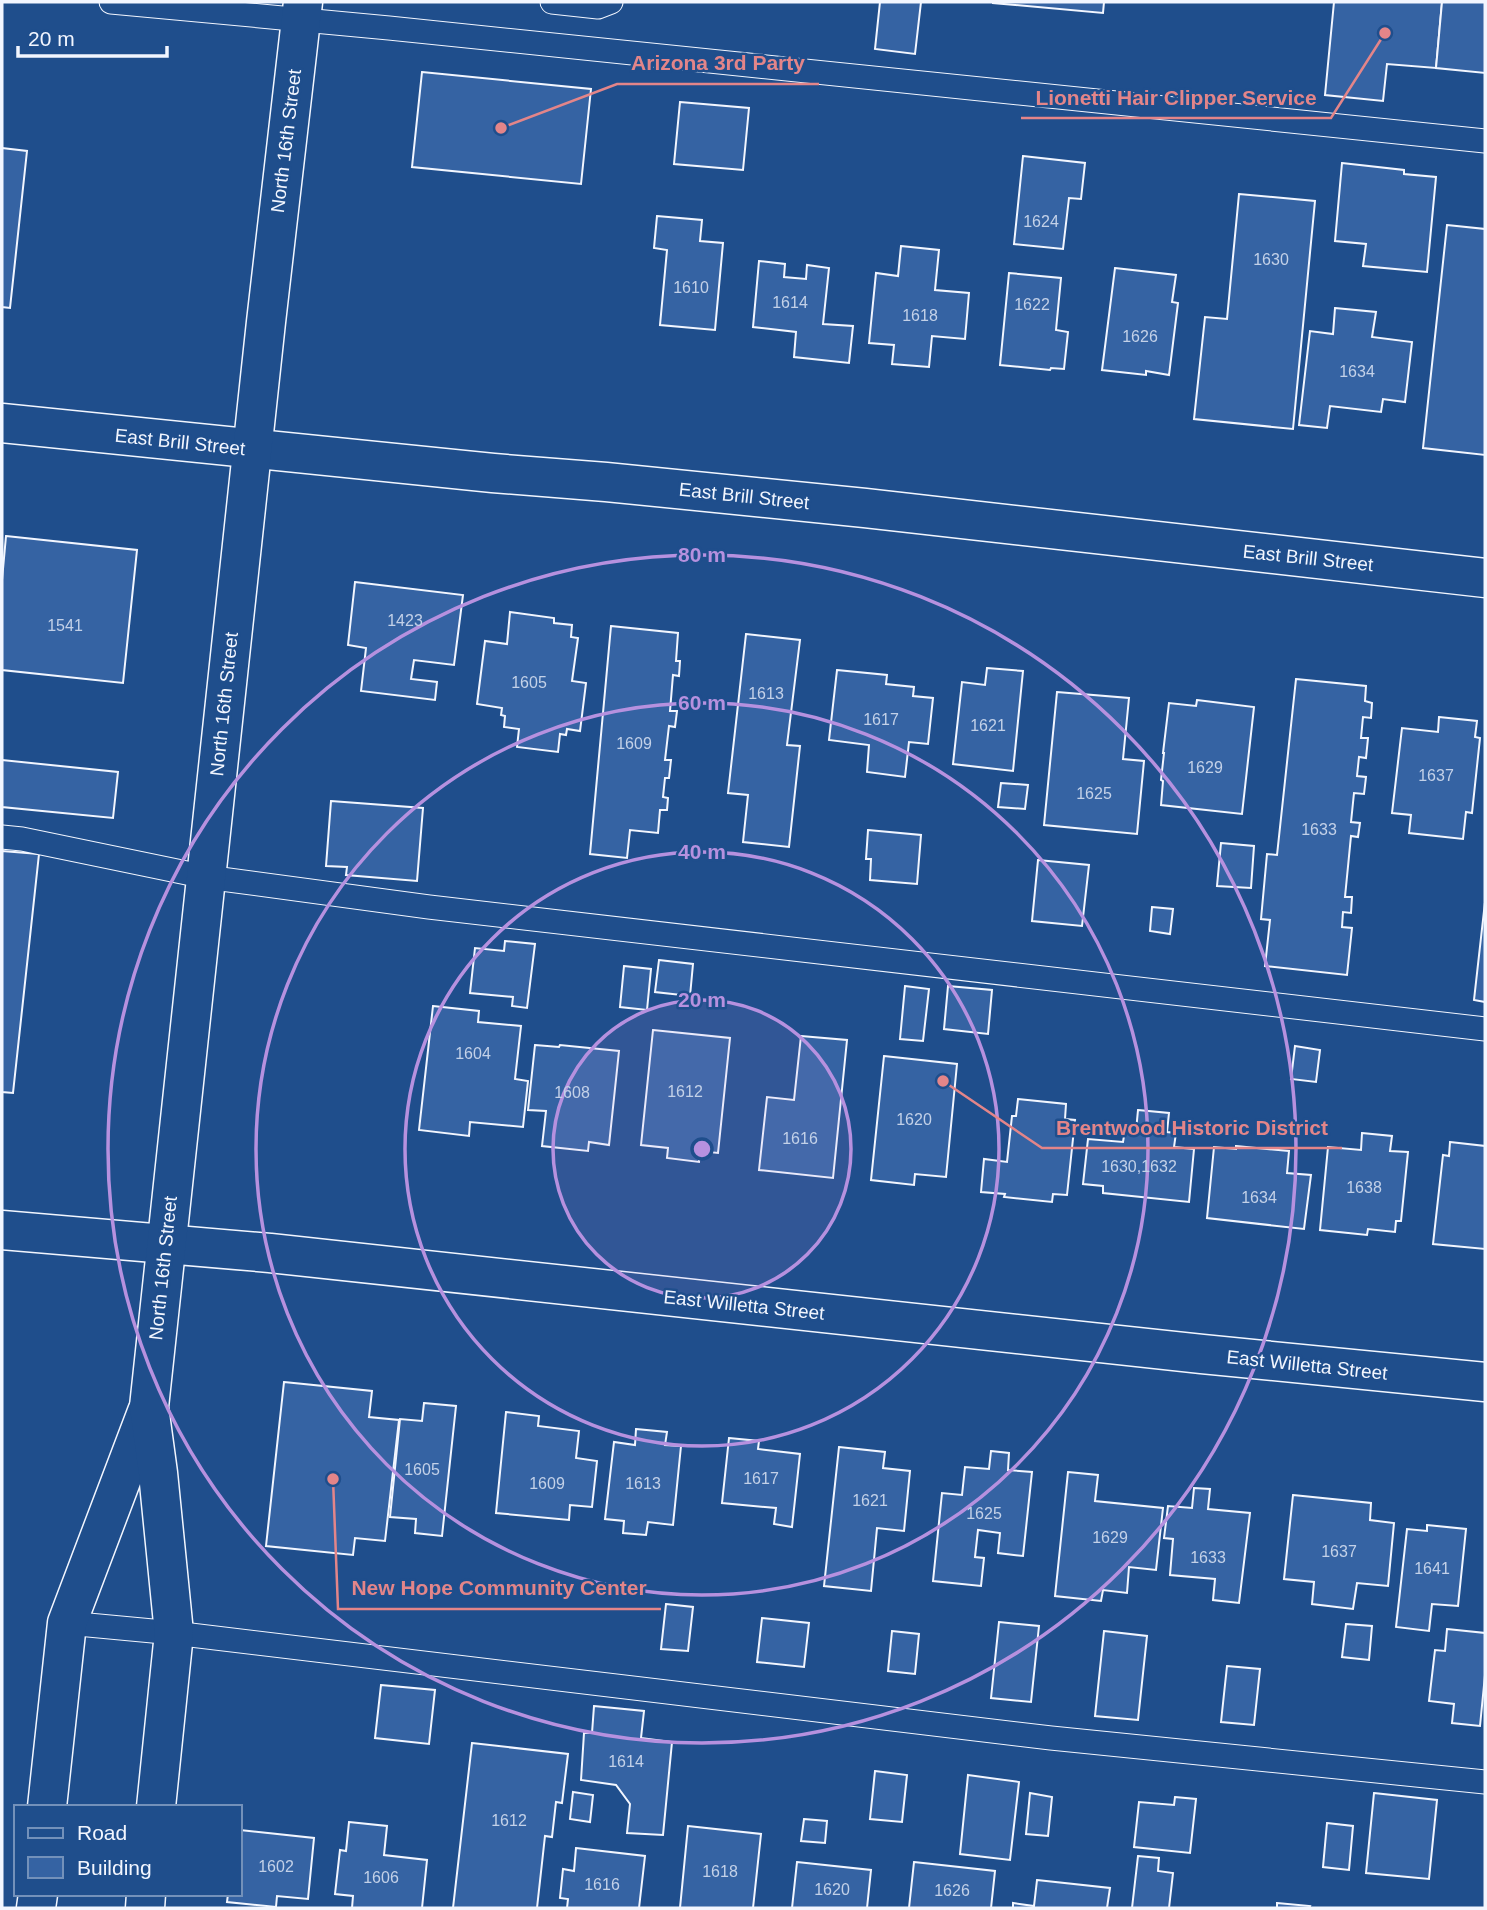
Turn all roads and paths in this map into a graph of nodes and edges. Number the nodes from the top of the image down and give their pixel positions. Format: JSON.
{"nodes":[{"id":1,"x":111,"y":2,"type":"edge"},
{"id":2,"x":552,"y":2,"type":"edge"},
{"id":3,"x":611,"y":2,"type":"edge"},
{"id":4,"x":301,"y":11,"type":"edge"},
{"id":5,"x":1485,"y":141,"type":"edge"},
{"id":6,"x":2,"y":424,"type":"edge"},
{"id":7,"x":252,"y":449,"type":"junction"},
{"id":8,"x":1485,"y":578,"type":"edge"},
{"id":9,"x":2,"y":837,"type":"edge"},
{"id":10,"x":206,"y":877,"type":"junction"},
{"id":11,"x":1485,"y":1029,"type":"edge"},
{"id":12,"x":2,"y":1230,"type":"edge"},
{"id":13,"x":165,"y":1245,"type":"junction"},
{"id":14,"x":1485,"y":1382,"type":"edge"},
{"id":15,"x":149,"y":1407,"type":"junction"},
{"id":16,"x":67,"y":1623,"type":"junction"},
{"id":17,"x":174,"y":1633,"type":"junction"},
{"id":18,"x":1485,"y":1782,"type":"edge"},
{"id":19,"x":47,"y":1805,"type":"edge"},
{"id":20,"x":156,"y":1805,"type":"edge"}],
"edges":[{"from":1,"to":4,"type":"lane"},
{"from":2,"to":3,"type":"lane"},
{"from":4,"to":5,"type":"lane"},
{"from":4,"to":7,"type":"street","name":"North 16th Street"},
{"from":6,"to":7,"type":"street","name":"East Brill Street"},
{"from":7,"to":8,"type":"street","name":"East Brill Street"},
{"from":7,"to":10,"type":"street","name":"North 16th Street"},
{"from":9,"to":10,"type":"lane"},
{"from":10,"to":11,"type":"lane"},
{"from":10,"to":13,"type":"street","name":"North 16th Street"},
{"from":12,"to":13,"type":"street","name":"East Willetta Street"},
{"from":13,"to":14,"type":"street","name":"East Willetta Street"},
{"from":13,"to":15,"type":"street","name":"North 16th Street"},
{"from":15,"to":16,"type":"street","name":"North 16th Street"},
{"from":15,"to":17,"type":"street","name":"North 16th Street"},
{"from":16,"to":17,"type":"lane"},
{"from":16,"to":19,"type":"street","name":"North 16th Street"},
{"from":17,"to":18,"type":"lane"},
{"from":17,"to":20,"type":"street","name":"North 16th Street"}]}
